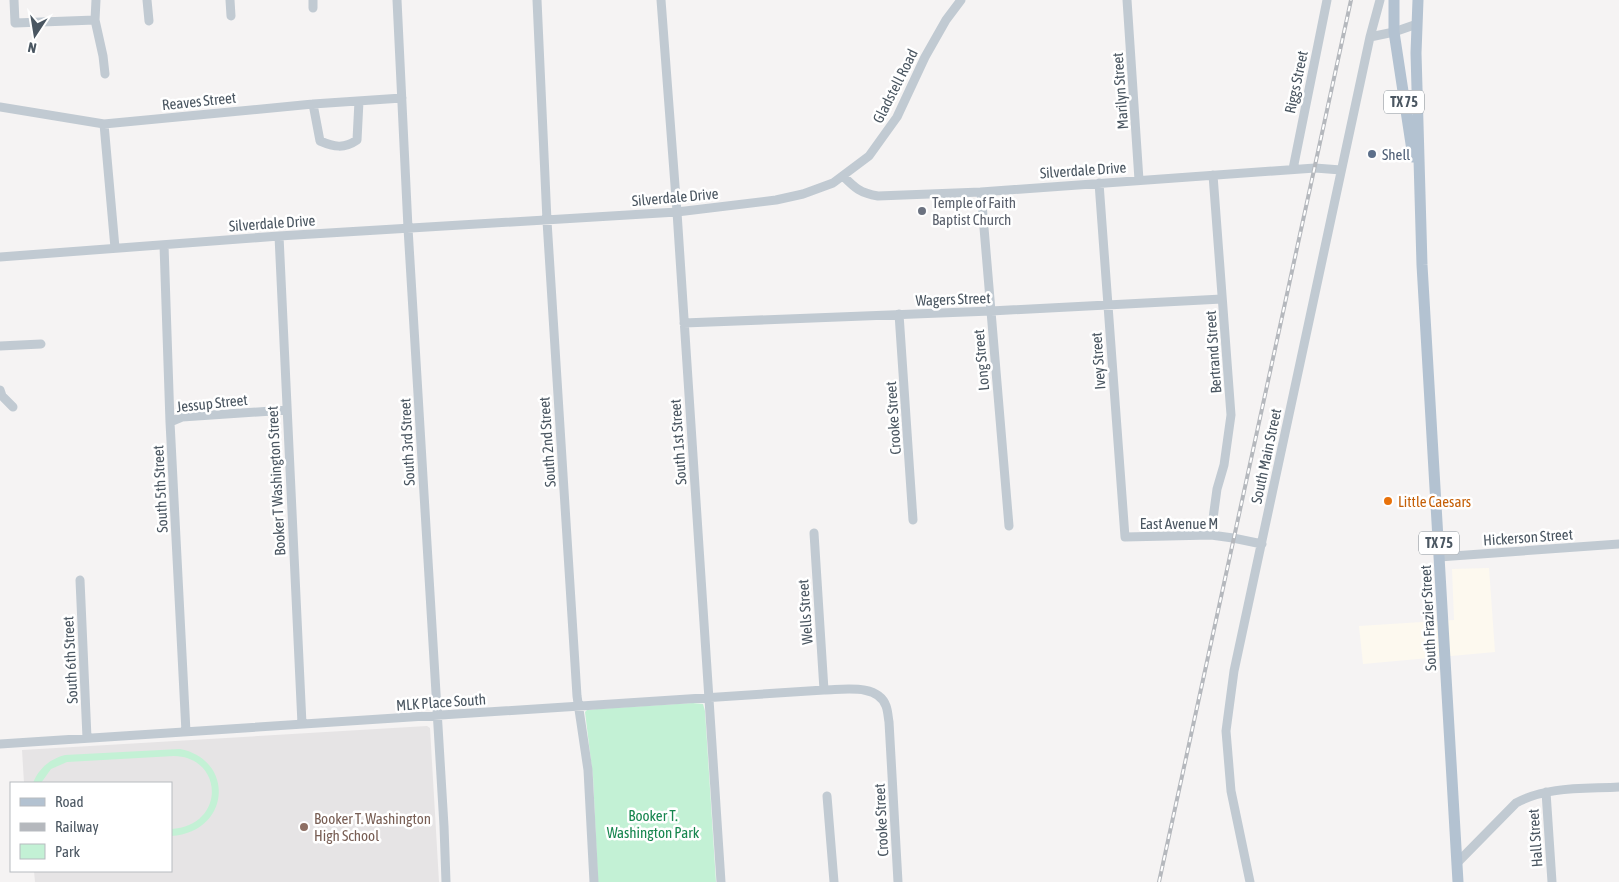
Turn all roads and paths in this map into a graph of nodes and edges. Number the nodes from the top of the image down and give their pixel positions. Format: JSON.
{"nodes":[{"id":1,"x":14,"y":0,"type":"edge"},
{"id":2,"x":96,"y":0,"type":"edge"},
{"id":3,"x":147,"y":0,"type":"edge"},
{"id":4,"x":230,"y":0,"type":"edge"},
{"id":5,"x":397,"y":0,"type":"edge"},
{"id":6,"x":536,"y":0,"type":"edge"},
{"id":7,"x":661,"y":0,"type":"edge"},
{"id":8,"x":961,"y":0,"type":"edge"},
{"id":9,"x":1128,"y":0,"type":"edge"},
{"id":10,"x":1327,"y":0,"type":"edge"},
{"id":11,"x":1380,"y":0,"type":"edge"},
{"id":12,"x":1394,"y":0,"type":"edge"},
{"id":13,"x":1418,"y":0,"type":"edge"},
{"id":14,"x":231,"y":16,"type":"dead end"},
{"id":15,"x":95,"y":20,"type":"junction"},
{"id":16,"x":149,"y":21,"type":"dead end"},
{"id":17,"x":1417,"y":24,"type":"junction"},
{"id":18,"x":1394,"y":32,"type":"junction"},
{"id":19,"x":1370,"y":37,"type":"junction"},
{"id":20,"x":104,"y":74,"type":"dead end"},
{"id":21,"x":402,"y":98,"type":"junction"},
{"id":22,"x":359,"y":101,"type":"junction"},
{"id":23,"x":313,"y":104,"type":"junction"},
{"id":24,"x":0,"y":107,"type":"edge"},
{"id":25,"x":104,"y":124,"type":"junction"},
{"id":26,"x":1292,"y":169,"type":"junction"},
{"id":27,"x":1341,"y":170,"type":"junction"},
{"id":28,"x":1213,"y":175,"type":"junction"},
{"id":29,"x":842,"y":176,"type":"junction"},
{"id":30,"x":1139,"y":180,"type":"junction"},
{"id":31,"x":1099,"y":183,"type":"junction"},
{"id":32,"x":981,"y":192,"type":"junction"},
{"id":33,"x":1420,"y":203,"type":"junction"},
{"id":34,"x":677,"y":212,"type":"junction"},
{"id":35,"x":547,"y":221,"type":"junction"},
{"id":36,"x":408,"y":228,"type":"junction"},
{"id":37,"x":279,"y":236,"type":"junction"},
{"id":38,"x":164,"y":245,"type":"junction"},
{"id":39,"x":115,"y":248,"type":"junction"},
{"id":40,"x":0,"y":257,"type":"edge"},
{"id":41,"x":1222,"y":299,"type":"junction"},
{"id":42,"x":1108,"y":304,"type":"junction"},
{"id":43,"x":991,"y":311,"type":"junction"},
{"id":44,"x":899,"y":314,"type":"junction"},
{"id":45,"x":684,"y":323,"type":"junction"},
{"id":46,"x":41,"y":344,"type":"dead end"},
{"id":47,"x":0,"y":346,"type":"edge"},
{"id":48,"x":0,"y":390,"type":"edge"},
{"id":49,"x":12,"y":407,"type":"dead end"},
{"id":50,"x":287,"y":410,"type":"junction"},
{"id":51,"x":170,"y":422,"type":"junction"},
{"id":52,"x":913,"y":520,"type":"dead end"},
{"id":53,"x":1009,"y":526,"type":"dead end"},
{"id":54,"x":1212,"y":526,"type":"dead end"},
{"id":55,"x":814,"y":533,"type":"dead end"},
{"id":56,"x":1125,"y":537,"type":"joint"},
{"id":57,"x":1262,"y":544,"type":"junction"},
{"id":58,"x":1619,"y":544,"type":"edge"},
{"id":59,"x":1439,"y":557,"type":"junction"},
{"id":60,"x":80,"y":580,"type":"dead end"},
{"id":61,"x":824,"y":690,"type":"junction"},
{"id":62,"x":709,"y":698,"type":"junction"},
{"id":63,"x":881,"y":698,"type":"joint"},
{"id":64,"x":579,"y":707,"type":"junction"},
{"id":65,"x":436,"y":716,"type":"junction"},
{"id":66,"x":302,"y":724,"type":"junction"},
{"id":67,"x":186,"y":732,"type":"junction"},
{"id":68,"x":87,"y":738,"type":"junction"},
{"id":69,"x":0,"y":744,"type":"edge"},
{"id":70,"x":1619,"y":786,"type":"edge"},
{"id":71,"x":1546,"y":792,"type":"junction"},
{"id":72,"x":827,"y":796,"type":"dead end"},
{"id":73,"x":1457,"y":863,"type":"junction"},
{"id":74,"x":446,"y":882,"type":"edge"},
{"id":75,"x":594,"y":882,"type":"edge"},
{"id":76,"x":721,"y":882,"type":"edge"},
{"id":77,"x":834,"y":882,"type":"edge"},
{"id":78,"x":898,"y":882,"type":"edge"},
{"id":79,"x":1250,"y":882,"type":"edge"},
{"id":80,"x":1458,"y":882,"type":"edge"},
{"id":81,"x":1552,"y":882,"type":"edge"}],
"edges":[{"from":1,"to":15,"type":"street"},
{"from":2,"to":15,"type":"street"},
{"from":3,"to":16,"type":"street"},
{"from":4,"to":14,"type":"street"},
{"from":5,"to":21,"type":"street","name":"South 3rd Street"},
{"from":6,"to":35,"type":"street","name":"South 2nd Street"},
{"from":7,"to":34,"type":"street","name":"South 1st Street"},
{"from":8,"to":29,"type":"street","name":"Gladstell Road"},
{"from":9,"to":30,"type":"street","name":"Marilyn Street"},
{"from":10,"to":26,"type":"street","name":"Riggs Street"},
{"from":11,"to":19,"type":"street","name":"South Main Street"},
{"from":12,"to":18,"type":"main road","name":"South Frazier Street","number":"TX 75"},
{"from":13,"to":17,"type":"main road","name":"South Frazier Street","number":"TX 75"},
{"from":15,"to":20,"type":"street"},
{"from":17,"to":18,"type":"street"},
{"from":17,"to":33,"type":"main road","name":"South Frazier Street","number":"TX 75"},
{"from":18,"to":19,"type":"street"},
{"from":18,"to":33,"type":"main road","name":"South Frazier Street","number":"TX 75"},
{"from":19,"to":27,"type":"street","name":"South Main Street"},
{"from":21,"to":22,"type":"street","name":"Reaves Street"},
{"from":21,"to":36,"type":"street","name":"South 3rd Street"},
{"from":22,"to":23,"type":"street","name":"Reaves Street"},
{"from":22,"to":23,"type":"street"},
{"from":23,"to":25,"type":"street","name":"Reaves Street"},
{"from":24,"to":25,"type":"street","name":"Reaves Street"},
{"from":25,"to":39,"type":"street"},
{"from":26,"to":27,"type":"street","name":"Silverdale Drive"},
{"from":26,"to":28,"type":"street","name":"Silverdale Drive"},
{"from":27,"to":57,"type":"street","name":"South Main Street"},
{"from":28,"to":30,"type":"street","name":"Silverdale Drive"},
{"from":28,"to":41,"type":"street","name":"Bertrand Street"},
{"from":29,"to":32,"type":"street","name":"Silverdale Drive"},
{"from":29,"to":34,"type":"street","name":"Silverdale Drive"},
{"from":30,"to":31,"type":"street","name":"Silverdale Drive"},
{"from":31,"to":32,"type":"street","name":"Silverdale Drive"},
{"from":31,"to":42,"type":"street","name":"Ivey Street"},
{"from":32,"to":43,"type":"street","name":"Long Street"},
{"from":33,"to":59,"type":"main road","name":"South Frazier Street","number":"TX 75"},
{"from":34,"to":35,"type":"street","name":"Silverdale Drive"},
{"from":34,"to":45,"type":"street","name":"South 1st Street"},
{"from":35,"to":36,"type":"street","name":"Silverdale Drive"},
{"from":35,"to":64,"type":"street","name":"South 2nd Street"},
{"from":36,"to":37,"type":"street","name":"Silverdale Drive"},
{"from":36,"to":65,"type":"street","name":"South 3rd Street"},
{"from":37,"to":38,"type":"street","name":"Silverdale Drive"},
{"from":37,"to":50,"type":"street","name":"Booker T Washington Street"},
{"from":38,"to":39,"type":"street","name":"Silverdale Drive"},
{"from":38,"to":51,"type":"street","name":"South 5th Street"},
{"from":39,"to":40,"type":"street","name":"Silverdale Drive"},
{"from":41,"to":42,"type":"street","name":"Wagers Street"},
{"from":41,"to":54,"type":"street","name":"Bertrand Street"},
{"from":42,"to":43,"type":"street","name":"Wagers Street"},
{"from":42,"to":56,"type":"street","name":"Ivey Street"},
{"from":43,"to":44,"type":"street","name":"Wagers Street"},
{"from":43,"to":53,"type":"street","name":"Long Street"},
{"from":44,"to":45,"type":"street","name":"Wagers Street"},
{"from":44,"to":52,"type":"street","name":"Crooke Street"},
{"from":45,"to":62,"type":"street","name":"South 1st Street"},
{"from":46,"to":47,"type":"street"},
{"from":48,"to":49,"type":"street"},
{"from":50,"to":51,"type":"street","name":"Jessup Street"},
{"from":50,"to":66,"type":"street","name":"Booker T Washington Street"},
{"from":51,"to":67,"type":"street","name":"South 5th Street"},
{"from":55,"to":61,"type":"street","name":"Wells Street"},
{"from":56,"to":57,"type":"street","name":"East Avenue M"},
{"from":57,"to":79,"type":"street","name":"South Main Street"},
{"from":58,"to":59,"type":"street","name":"Hickerson Street"},
{"from":59,"to":73,"type":"main road","name":"South Frazier Street","number":"TX 75"},
{"from":60,"to":68,"type":"street","name":"South 6th Street"},
{"from":61,"to":62,"type":"street","name":"MLK Place South"},
{"from":61,"to":63,"type":"street","name":"MLK Place South"},
{"from":62,"to":64,"type":"street","name":"MLK Place South"},
{"from":62,"to":76,"type":"street","name":"South 1st Street"},
{"from":63,"to":78,"type":"street","name":"Crooke Street"},
{"from":64,"to":65,"type":"street","name":"MLK Place South"},
{"from":64,"to":75,"type":"street","name":"South 2nd Street"},
{"from":65,"to":66,"type":"street","name":"MLK Place South"},
{"from":65,"to":74,"type":"street","name":"South 3rd Street"},
{"from":66,"to":67,"type":"street","name":"MLK Place South"},
{"from":67,"to":68,"type":"street","name":"MLK Place South"},
{"from":68,"to":69,"type":"street","name":"MLK Place South"},
{"from":70,"to":71,"type":"street"},
{"from":71,"to":73,"type":"street"},
{"from":71,"to":81,"type":"street","name":"Hall Street"},
{"from":72,"to":77,"type":"street"},
{"from":73,"to":80,"type":"main road","name":"South Frazier Street","number":"TX 75"}]}
